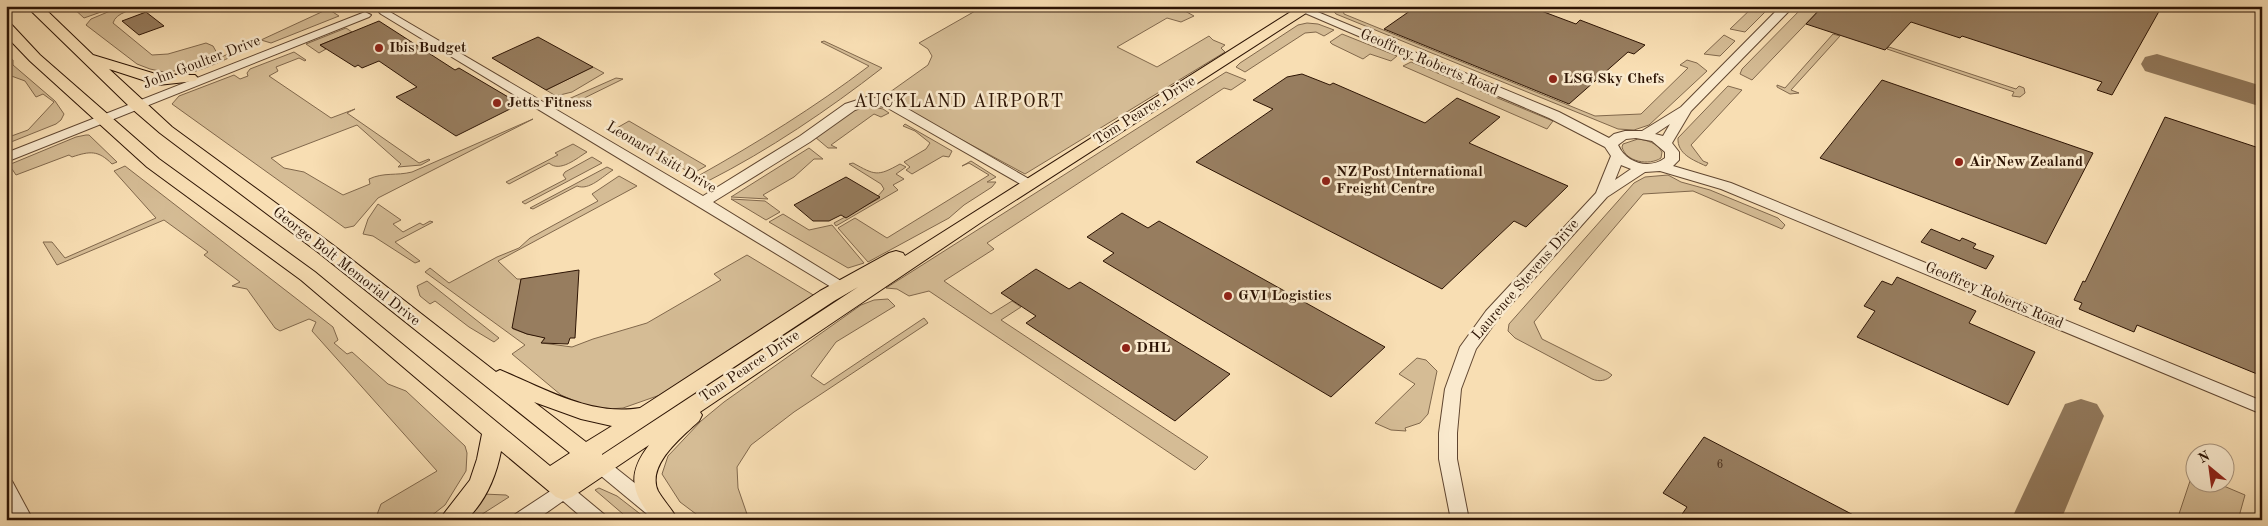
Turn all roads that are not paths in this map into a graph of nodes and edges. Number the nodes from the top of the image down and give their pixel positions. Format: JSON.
{"nodes":[{"id":1,"x":33,"y":6,"type":"edge"},
{"id":2,"x":1788,"y":6,"type":"edge"},
{"id":3,"x":1307,"y":8,"type":"edge"},
{"id":4,"x":390,"y":9,"type":"edge"},
{"id":5,"x":362,"y":10,"type":"edge"},
{"id":6,"x":6,"y":28,"type":"edge"},
{"id":7,"x":87,"y":58,"type":"junction"},
{"id":8,"x":190,"y":78,"type":"junction"},
{"id":9,"x":136,"y":106,"type":"junction"},
{"id":10,"x":1686,"y":109,"type":"junction"},
{"id":11,"x":96,"y":112,"type":"junction"},
{"id":12,"x":1554,"y":115,"type":"junction"},
{"id":13,"x":1622,"y":135,"type":"junction"},
{"id":14,"x":1644,"y":135,"type":"junction"},
{"id":15,"x":1664,"y":143,"type":"junction"},
{"id":16,"x":6,"y":150,"type":"edge"},
{"id":17,"x":1614,"y":151,"type":"junction"},
{"id":18,"x":1674,"y":156,"type":"junction"},
{"id":19,"x":6,"y":158,"type":"edge"},
{"id":20,"x":1662,"y":167,"type":"junction"},
{"id":21,"x":1642,"y":168,"type":"junction"},
{"id":22,"x":1029,"y":183,"type":"junction"},
{"id":23,"x":1726,"y":186,"type":"junction"},
{"id":24,"x":1602,"y":194,"type":"junction"},
{"id":25,"x":703,"y":202,"type":"junction"},
{"id":26,"x":980,"y":214,"type":"junction"},
{"id":27,"x":841,"y":288,"type":"junction"},
{"id":28,"x":482,"y":371,"type":"junction"},
{"id":29,"x":719,"y":388,"type":"junction"},
{"id":30,"x":2262,"y":408,"type":"edge"},
{"id":31,"x":650,"y":412,"type":"junction"},
{"id":32,"x":493,"y":432,"type":"junction"},
{"id":33,"x":593,"y":460,"type":"junction"},
{"id":34,"x":557,"y":485,"type":"junction"},
{"id":35,"x":6,"y":486,"type":"edge"},
{"id":36,"x":665,"y":519,"type":"edge"},
{"id":37,"x":24,"y":520,"type":"edge"},
{"id":38,"x":450,"y":520,"type":"edge"},
{"id":39,"x":521,"y":520,"type":"edge"},
{"id":40,"x":598,"y":520,"type":"edge"},
{"id":41,"x":1460,"y":520,"type":"edge"}],
"edges":[{"from":1,"to":7,"type":"main road","name":"George Bolt Memorial Drive"},
{"from":2,"to":10,"type":"street"},
{"from":3,"to":12,"type":"street","name":"Geoffrey Roberts Road"},
{"from":3,"to":22,"type":"main road","name":"Tom Pearce Drive"},
{"from":4,"to":5,"type":"street"},
{"from":4,"to":25,"type":"street","name":"Leonard Isitt Drive"},
{"from":5,"to":8,"type":"street","name":"John Goulter Drive"},
{"from":5,"to":9,"type":"street","name":"John Goulter Drive"},
{"from":6,"to":11,"type":"main road","name":"George Bolt Memorial Drive"},
{"from":7,"to":8,"type":"main road"},
{"from":7,"to":9,"type":"main road","name":"George Bolt Memorial Drive"},
{"from":8,"to":9,"type":"street","name":"John Goulter Drive"},
{"from":9,"to":11,"type":"street"},
{"from":9,"to":28,"type":"main road","name":"George Bolt Memorial Drive"},
{"from":10,"to":14,"type":"street"},
{"from":10,"to":15,"type":"street"},
{"from":11,"to":16,"type":"street"},
{"from":11,"to":19,"type":"street"},
{"from":11,"to":32,"type":"main road","name":"George Bolt Memorial Drive"},
{"from":12,"to":13,"type":"street","name":"Geoffrey Roberts Road"},
{"from":12,"to":17,"type":"street","name":"Geoffrey Roberts Road"},
{"from":13,"to":14,"type":"street","name":"Geoffrey Roberts Road"},
{"from":13,"to":17,"type":"street"},
{"from":14,"to":15,"type":"street"},
{"from":15,"to":18,"type":"street"},
{"from":17,"to":21,"type":"street","name":"Geoffrey Roberts Road"},
{"from":17,"to":24,"type":"street","name":"Laurence Stevens Drive"},
{"from":18,"to":20,"type":"street"},
{"from":18,"to":23,"type":"street","name":"Geoffrey Roberts Road"},
{"from":20,"to":21,"type":"street","name":"Geoffrey Roberts Road"},
{"from":20,"to":23,"type":"street","name":"Geoffrey Roberts Road"},
{"from":21,"to":24,"type":"street","name":"Laurence Stevens Drive"},
{"from":22,"to":25,"type":"street"},
{"from":22,"to":26,"type":"main road","name":"Tom Pearce Drive"},
{"from":23,"to":30,"type":"street","name":"Geoffrey Roberts Road"},
{"from":24,"to":41,"type":"street","name":"Laurence Stevens Drive"},
{"from":25,"to":27,"type":"street","name":"Leonard Isitt Drive"},
{"from":26,"to":27,"type":"main road","name":"Tom Pearce Drive"},
{"from":26,"to":29,"type":"main road","name":"Tom Pearce Drive"},
{"from":27,"to":31,"type":"main road","name":"Tom Pearce Drive"},
{"from":28,"to":31,"type":"main road"},
{"from":28,"to":33,"type":"main road","name":"George Bolt Memorial Drive"},
{"from":29,"to":33,"type":"main road","name":"Tom Pearce Drive"},
{"from":29,"to":36,"type":"main road"},
{"from":31,"to":33,"type":"main road","name":"Tom Pearce Drive"},
{"from":32,"to":34,"type":"main road","name":"George Bolt Memorial Drive"},
{"from":32,"to":38,"type":"main road"},
{"from":33,"to":34,"type":"main road","name":"Tom Pearce Drive"},
{"from":33,"to":36,"type":"street","name":"George Bolt Memorial Drive"},
{"from":34,"to":39,"type":"street","name":"Tom Pearce Drive"},
{"from":34,"to":40,"type":"street","name":"George Bolt Memorial Drive"},
{"from":35,"to":37,"type":"street"}]}
